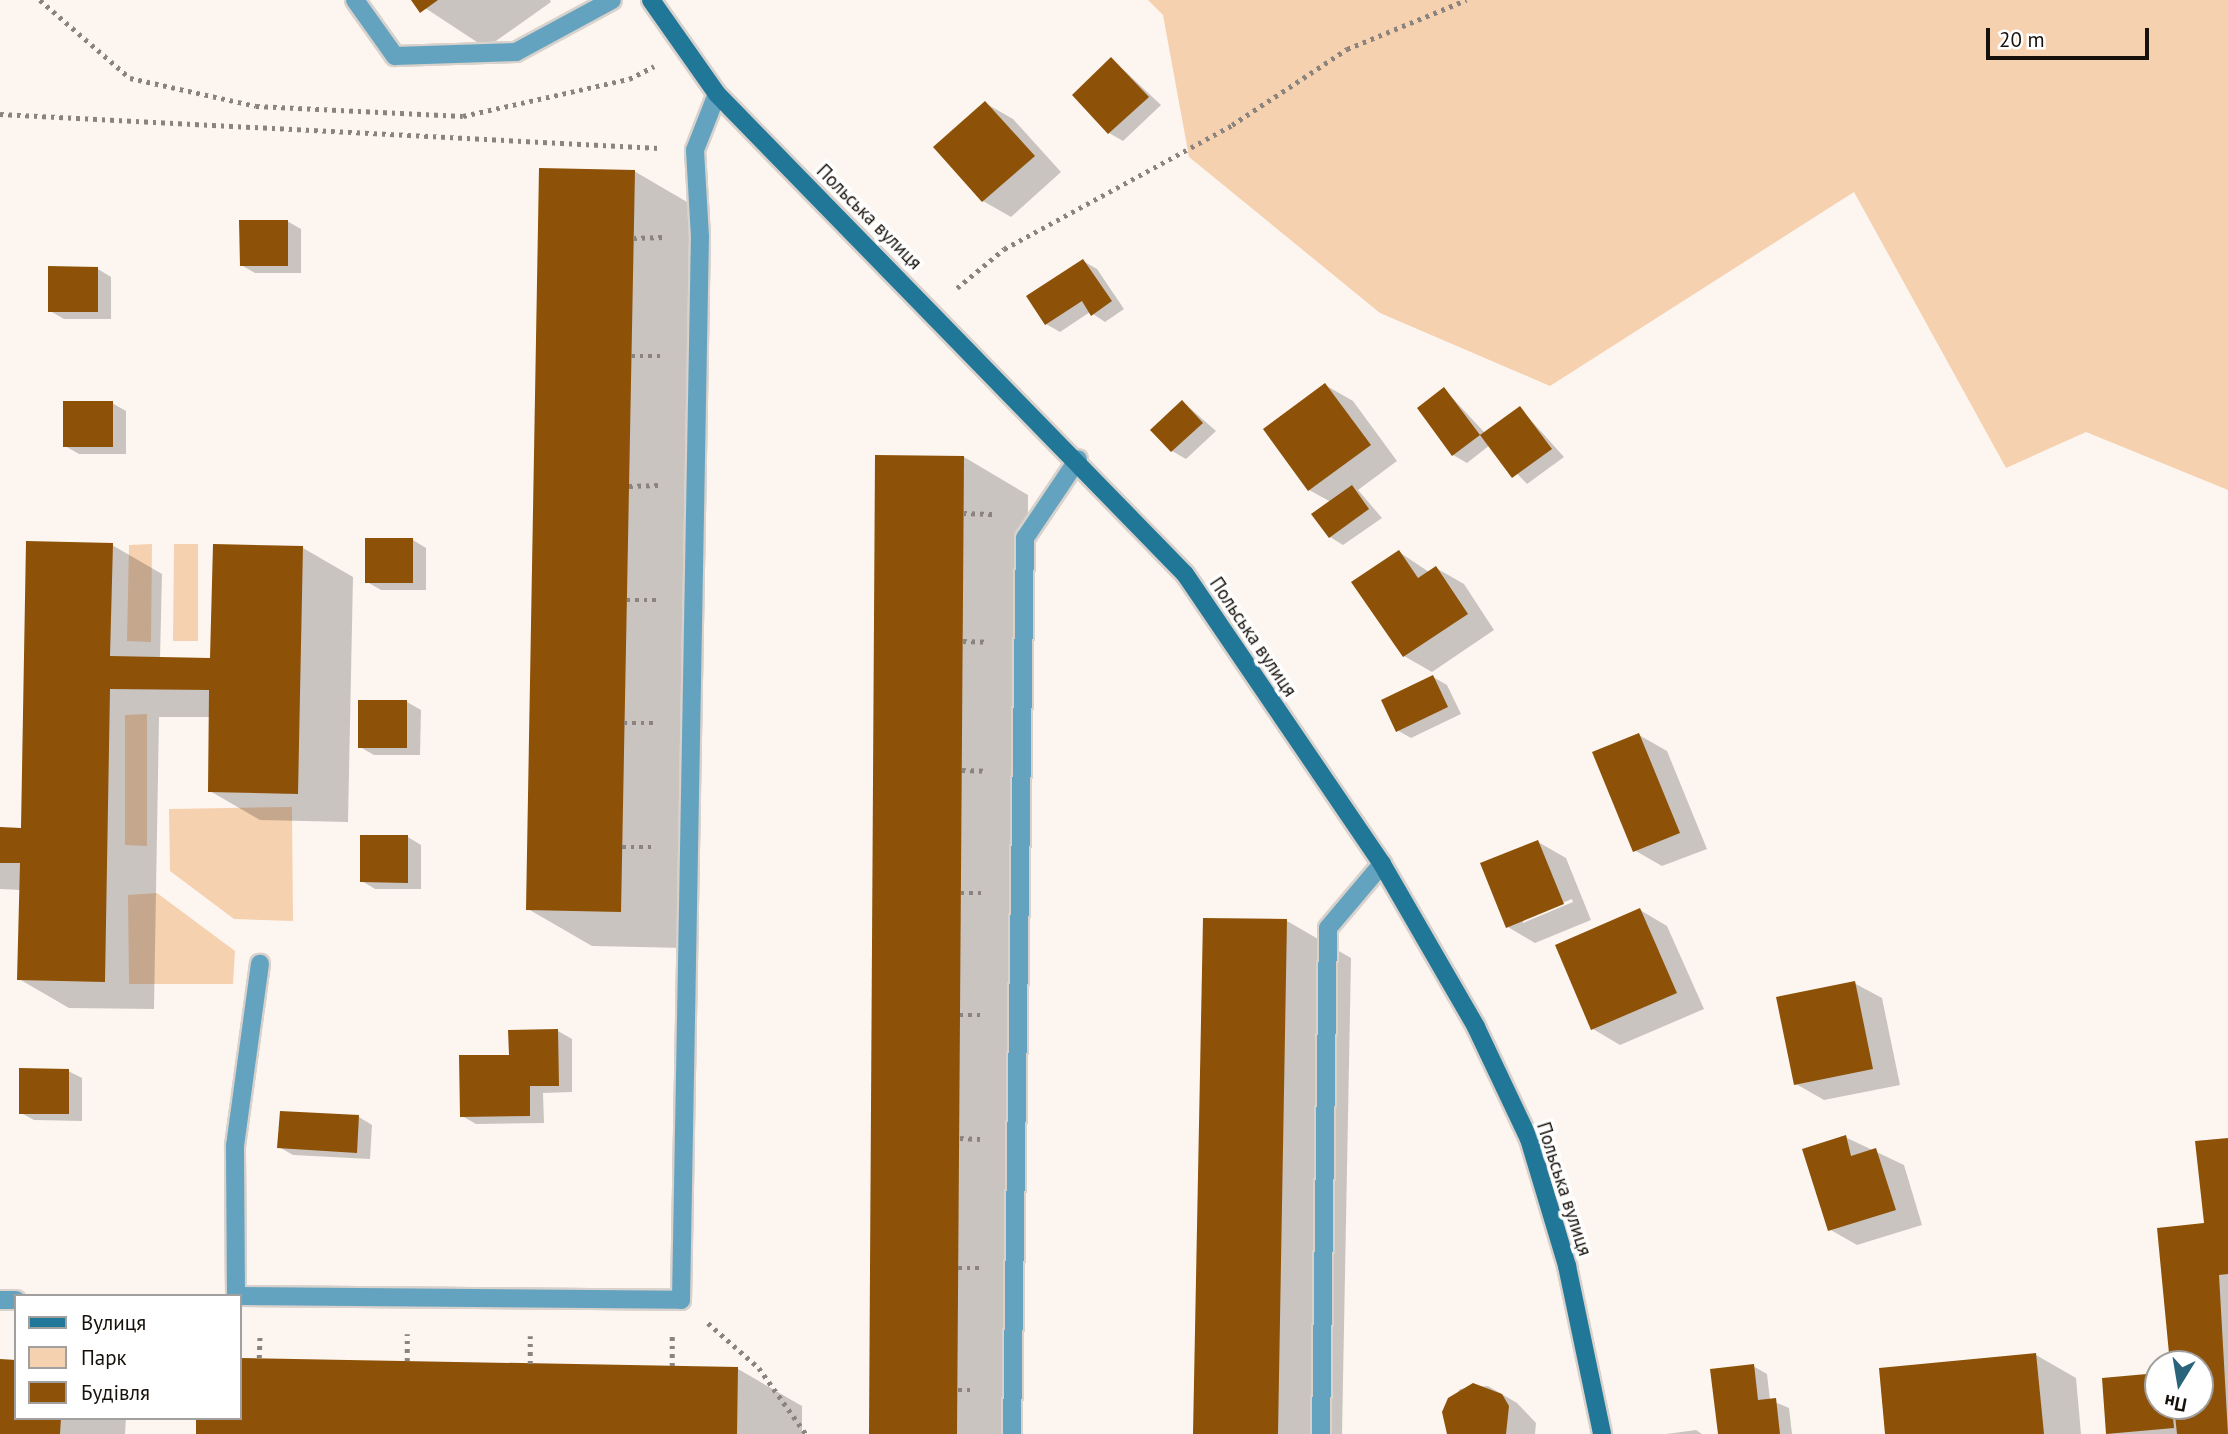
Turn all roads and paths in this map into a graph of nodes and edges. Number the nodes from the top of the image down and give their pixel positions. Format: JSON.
{"nodes":[{"id":1,"x":40,"y":0,"type":"edge"},
{"id":2,"x":355,"y":0,"type":"edge"},
{"id":3,"x":612,"y":0,"type":"edge"},
{"id":4,"x":650,"y":0,"type":"edge"},
{"id":5,"x":1466,"y":0,"type":"edge"},
{"id":6,"x":686,"y":49,"type":"junction"},
{"id":7,"x":718,"y":94,"type":"junction"},
{"id":8,"x":0,"y":114,"type":"edge"},
{"id":9,"x":695,"y":150,"type":"junction"},
{"id":10,"x":932,"y":310,"type":"junction"},
{"id":11,"x":1077,"y":459,"type":"junction"},
{"id":12,"x":1382,"y":864,"type":"junction"},
{"id":13,"x":260,"y":964,"type":"dead end"},
{"id":14,"x":238,"y":1294,"type":"edge"},
{"id":15,"x":242,"y":1296,"type":"edge"},
{"id":16,"x":681,"y":1300,"type":"junction"},
{"id":17,"x":806,"y":1434,"type":"edge"},
{"id":18,"x":1012,"y":1434,"type":"edge"},
{"id":19,"x":1321,"y":1434,"type":"edge"},
{"id":20,"x":1602,"y":1434,"type":"edge"}],
"edges":[{"from":1,"to":6,"type":"path"},
{"from":2,"to":3,"type":"lane"},
{"from":4,"to":6,"type":"street","name":"Польська вулиця"},
{"from":5,"to":10,"type":"path"},
{"from":6,"to":7,"type":"street","name":"Польська вулиця"},
{"from":7,"to":9,"type":"lane"},
{"from":7,"to":10,"type":"street","name":"Польська вулиця"},
{"from":8,"to":9,"type":"path"},
{"from":9,"to":16,"type":"lane"},
{"from":10,"to":11,"type":"street","name":"Польська вулиця"},
{"from":11,"to":12,"type":"street","name":"Польська вулиця"},
{"from":11,"to":18,"type":"lane"},
{"from":12,"to":19,"type":"lane"},
{"from":12,"to":20,"type":"street","name":"Польська вулиця"},
{"from":13,"to":14,"type":"lane"},
{"from":15,"to":16,"type":"lane"},
{"from":16,"to":17,"type":"path"}]}
